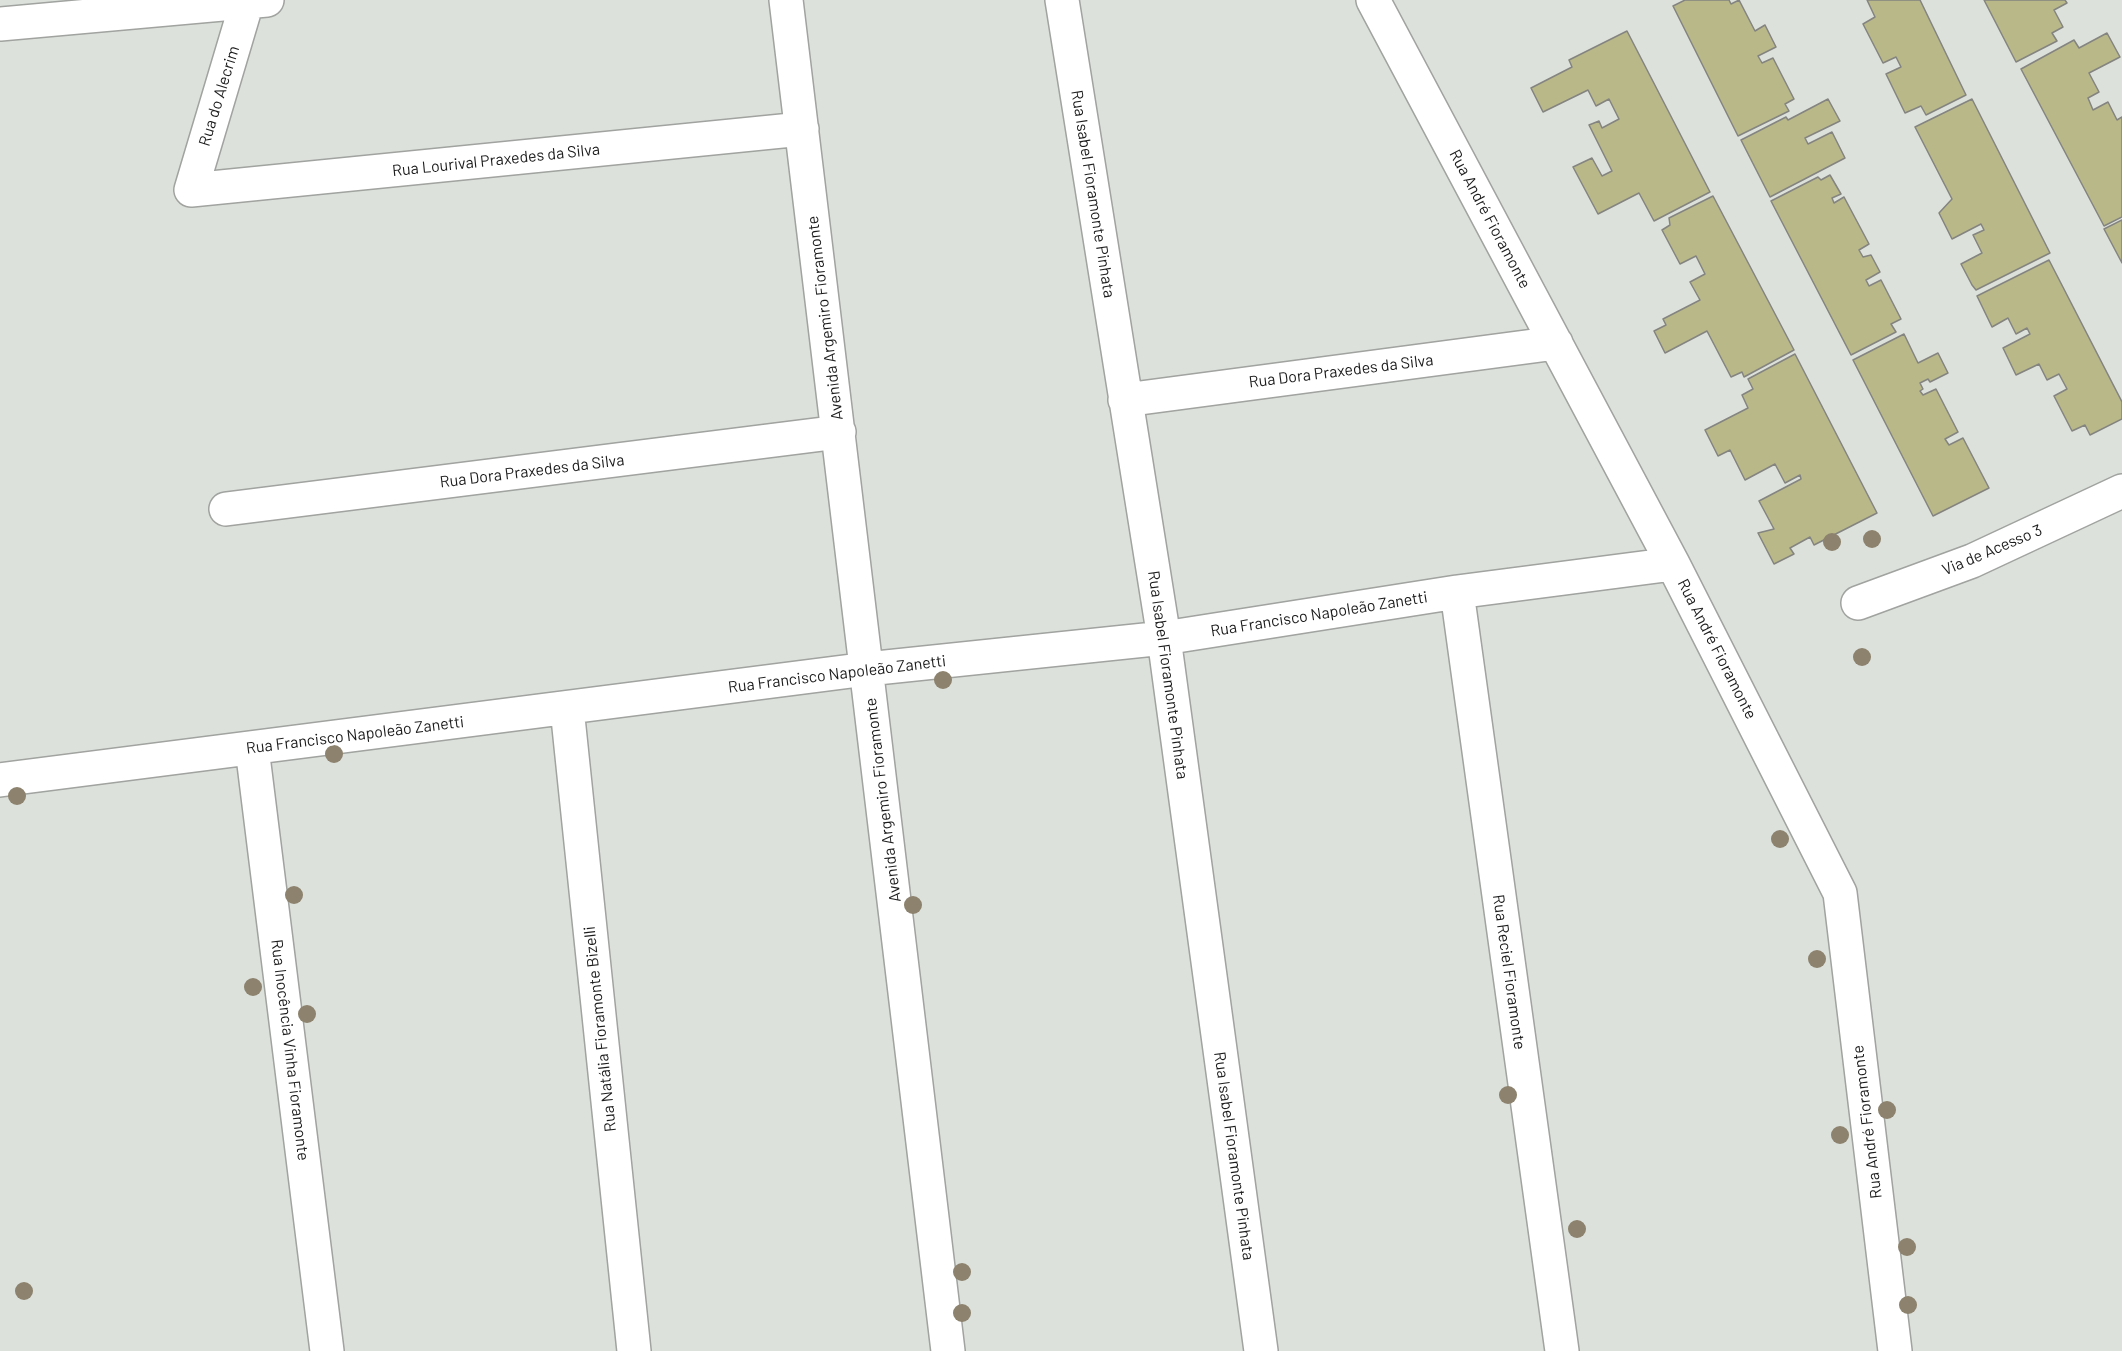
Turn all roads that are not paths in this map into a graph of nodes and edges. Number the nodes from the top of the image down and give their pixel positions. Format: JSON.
{"nodes":[{"id":1,"x":786,"y":0,"type":"edge"},
{"id":2,"x":1062,"y":0,"type":"edge"},
{"id":3,"x":1373,"y":0,"type":"edge"},
{"id":4,"x":257,"y":1,"type":"edge"},
{"id":5,"x":0,"y":24,"type":"edge"},
{"id":6,"x":802,"y":129,"type":"junction"},
{"id":7,"x":191,"y":190,"type":"joint"},
{"id":8,"x":1556,"y":343,"type":"junction"},
{"id":9,"x":1125,"y":400,"type":"junction"},
{"id":10,"x":839,"y":432,"type":"junction"},
{"id":11,"x":2122,"y":491,"type":"edge"},
{"id":12,"x":226,"y":509,"type":"dead end"},
{"id":13,"x":1673,"y":564,"type":"junction"},
{"id":14,"x":1456,"y":592,"type":"junction"},
{"id":15,"x":1858,"y":603,"type":"dead end"},
{"id":16,"x":1164,"y":638,"type":"junction"},
{"id":17,"x":867,"y":669,"type":"junction"},
{"id":18,"x":567,"y":708,"type":"junction"},
{"id":19,"x":252,"y":748,"type":"junction"},
{"id":20,"x":0,"y":780,"type":"edge"},
{"id":21,"x":327,"y":1351,"type":"edge"},
{"id":22,"x":634,"y":1351,"type":"edge"},
{"id":23,"x":948,"y":1351,"type":"edge"},
{"id":24,"x":1261,"y":1351,"type":"edge"},
{"id":25,"x":1562,"y":1351,"type":"edge"},
{"id":26,"x":1895,"y":1351,"type":"edge"}],
"edges":[{"from":1,"to":6,"type":"street","name":"Avenida Argemiro Fioramonte"},
{"from":2,"to":9,"type":"street","name":"Rua Isabel Fioramonte Pinhata"},
{"from":3,"to":8,"type":"street","name":"Rua André Fioramonte"},
{"from":4,"to":5,"type":"street"},
{"from":4,"to":7,"type":"street","name":"Rua do Alecrim"},
{"from":6,"to":7,"type":"street","name":"Rua Lourival Praxedes da Silva"},
{"from":6,"to":10,"type":"street","name":"Avenida Argemiro Fioramonte"},
{"from":8,"to":9,"type":"street","name":"Rua Dora Praxedes da Silva"},
{"from":8,"to":13,"type":"street","name":"Rua André Fioramonte"},
{"from":9,"to":16,"type":"street","name":"Rua Isabel Fioramonte Pinhata"},
{"from":10,"to":12,"type":"street","name":"Rua Dora Praxedes da Silva"},
{"from":10,"to":17,"type":"street","name":"Avenida Argemiro Fioramonte"},
{"from":11,"to":15,"type":"street","name":"Via de Acesso 3"},
{"from":13,"to":14,"type":"street","name":"Rua Francisco Napoleão Zanetti"},
{"from":13,"to":26,"type":"street","name":"Rua André Fioramonte"},
{"from":14,"to":16,"type":"street","name":"Rua Francisco Napoleão Zanetti"},
{"from":14,"to":25,"type":"street","name":"Rua Reciel Fioramonte"},
{"from":16,"to":17,"type":"street","name":"Rua Francisco Napoleão Zanetti"},
{"from":16,"to":24,"type":"street","name":"Rua Isabel Fioramonte Pinhata"},
{"from":17,"to":18,"type":"street","name":"Rua Francisco Napoleão Zanetti"},
{"from":17,"to":23,"type":"street","name":"Avenida Argemiro Fioramonte"},
{"from":18,"to":19,"type":"street","name":"Rua Francisco Napoleão Zanetti"},
{"from":18,"to":22,"type":"street","name":"Rua Natália Fioramonte Bizelli"},
{"from":19,"to":20,"type":"street","name":"Rua Francisco Napoleão Zanetti"},
{"from":19,"to":21,"type":"street","name":"Rua Inocência Vinha Fioramonte"}]}
